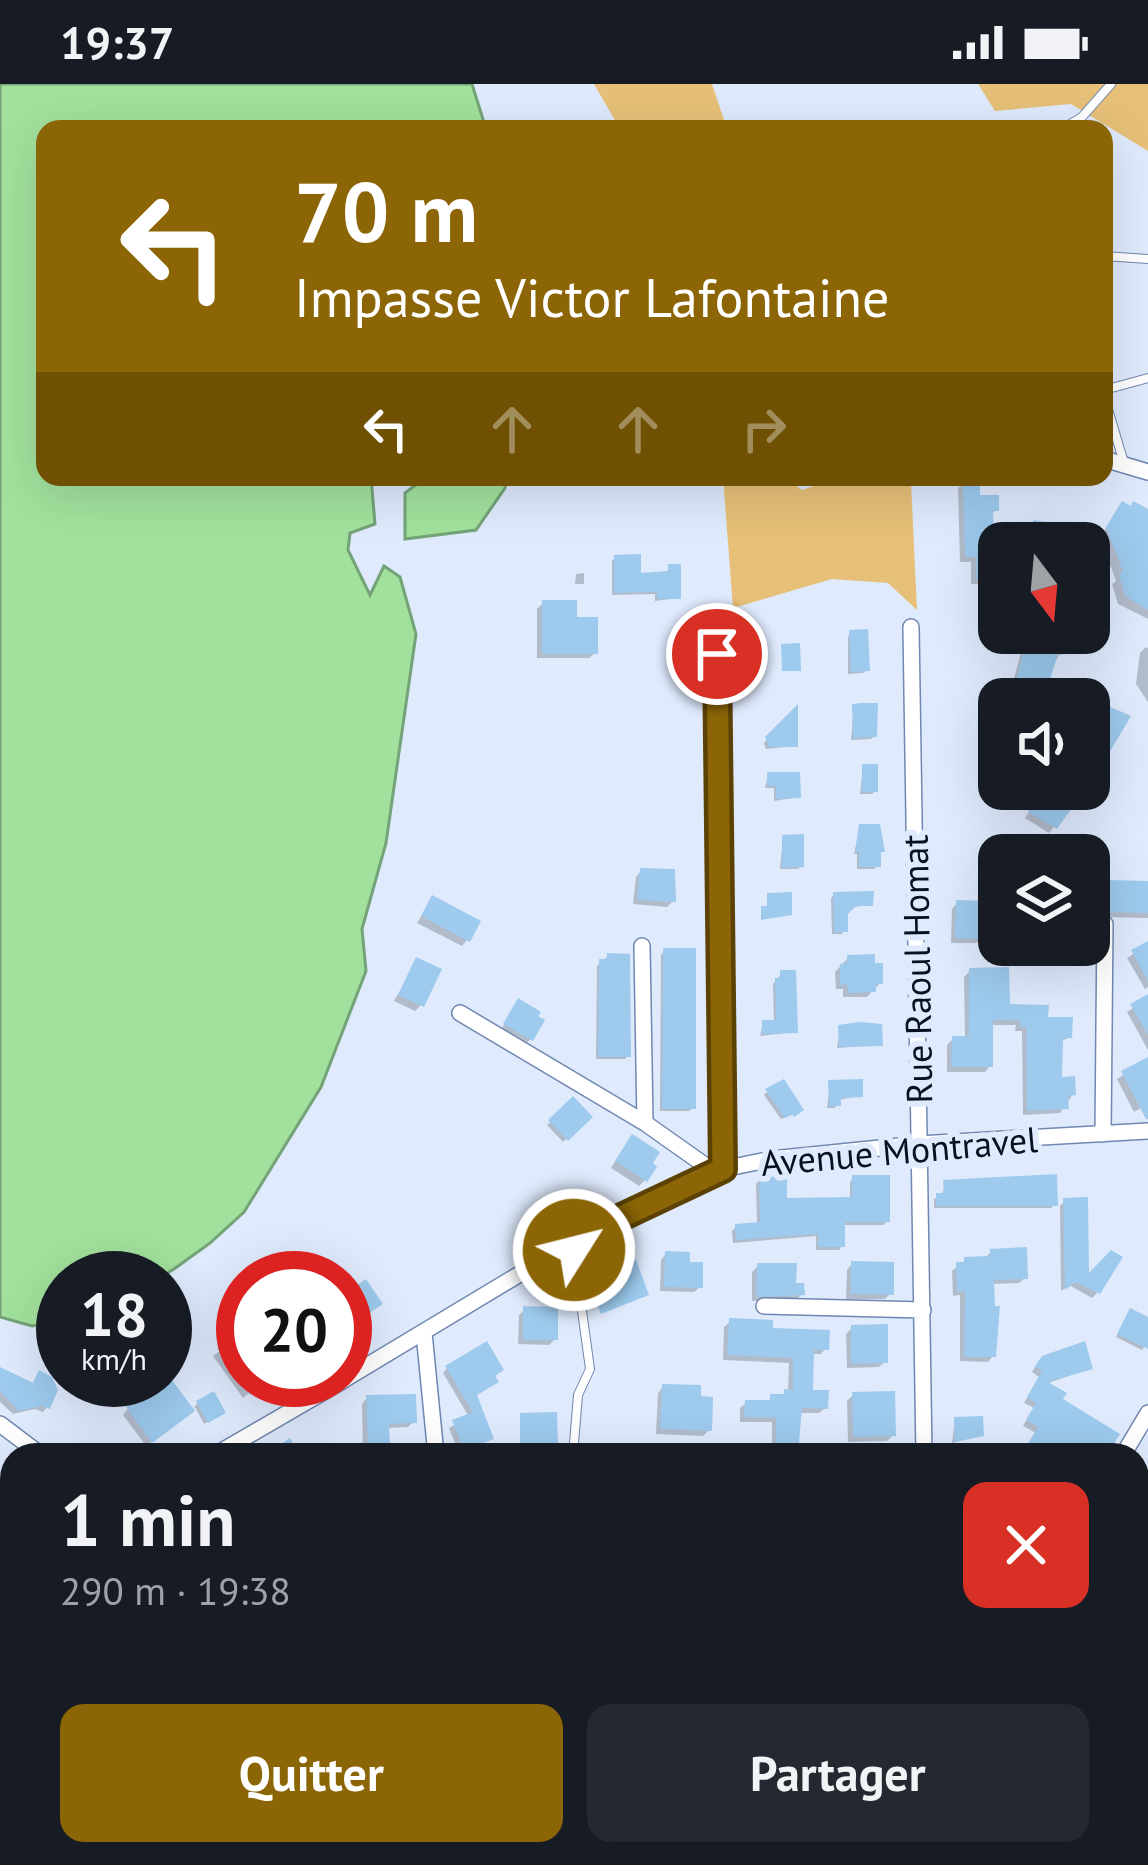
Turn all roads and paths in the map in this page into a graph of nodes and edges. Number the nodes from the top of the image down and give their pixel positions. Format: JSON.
{"nodes":[{"id":1,"x":1111,"y":84,"type":"edge"},
{"id":2,"x":1076,"y":120,"type":"edge"},
{"id":3,"x":1113,"y":257,"type":"edge"},
{"id":4,"x":1148,"y":259,"type":"edge"},
{"id":5,"x":1148,"y":378,"type":"edge"},
{"id":6,"x":1113,"y":390,"type":"edge"},
{"id":7,"x":1113,"y":425,"type":"edge"},
{"id":8,"x":1113,"y":461,"type":"edge"},
{"id":9,"x":1124,"y":464,"type":"junction"},
{"id":10,"x":1148,"y":472,"type":"edge"},
{"id":11,"x":911,"y":627,"type":"dead end"},
{"id":12,"x":717,"y":654,"type":"dead end"},
{"id":13,"x":641,"y":946,"type":"dead end"},
{"id":14,"x":1105,"y":966,"type":"edge"},
{"id":15,"x":460,"y":1013,"type":"dead end"},
{"id":16,"x":645,"y":1123,"type":"junction"},
{"id":17,"x":1148,"y":1131,"type":"edge"},
{"id":18,"x":1103,"y":1133,"type":"junction"},
{"id":19,"x":919,"y":1144,"type":"junction"},
{"id":20,"x":718,"y":1170,"type":"junction"},
{"id":21,"x":573,"y":1242,"type":"junction"},
{"id":22,"x":764,"y":1306,"type":"dead end"},
{"id":23,"x":922,"y":1310,"type":"junction"},
{"id":24,"x":424,"y":1333,"type":"junction"},
{"id":25,"x":372,"y":1364,"type":"edge"},
{"id":26,"x":298,"y":1407,"type":"edge"},
{"id":27,"x":1148,"y":1413,"type":"edge"},
{"id":28,"x":0,"y":1424,"type":"edge"},
{"id":29,"x":25,"y":1443,"type":"edge"},
{"id":30,"x":236,"y":1443,"type":"edge"},
{"id":31,"x":435,"y":1443,"type":"edge"},
{"id":32,"x":574,"y":1443,"type":"edge"},
{"id":33,"x":925,"y":1443,"type":"edge"},
{"id":34,"x":1130,"y":1443,"type":"edge"}],
"edges":[{"from":1,"to":2,"type":"lane"},
{"from":3,"to":4,"type":"lane"},
{"from":5,"to":6,"type":"lane"},
{"from":7,"to":9,"type":"lane"},
{"from":8,"to":9,"type":"street"},
{"from":9,"to":10,"type":"street"},
{"from":11,"to":19,"type":"street","name":"Rue Raoul Homat"},
{"from":12,"to":20,"type":"street"},
{"from":13,"to":16,"type":"street"},
{"from":14,"to":18,"type":"street"},
{"from":15,"to":16,"type":"street"},
{"from":16,"to":20,"type":"street"},
{"from":17,"to":18,"type":"street","name":"Avenue Montravel"},
{"from":18,"to":19,"type":"street","name":"Avenue Montravel"},
{"from":19,"to":20,"type":"street","name":"Avenue Montravel"},
{"from":19,"to":23,"type":"street","name":"Rue Raoul Homat"},
{"from":20,"to":21,"type":"street","name":"Avenue Montravel"},
{"from":21,"to":24,"type":"street","name":"Avenue Montravel"},
{"from":21,"to":32,"type":"lane"},
{"from":22,"to":23,"type":"street"},
{"from":23,"to":33,"type":"street","name":"Rue Raoul Homat"},
{"from":24,"to":25,"type":"street","name":"Avenue Montravel"},
{"from":24,"to":31,"type":"street"},
{"from":26,"to":30,"type":"street","name":"Avenue Montravel"},
{"from":27,"to":34,"type":"street"},
{"from":28,"to":29,"type":"street"}]}
